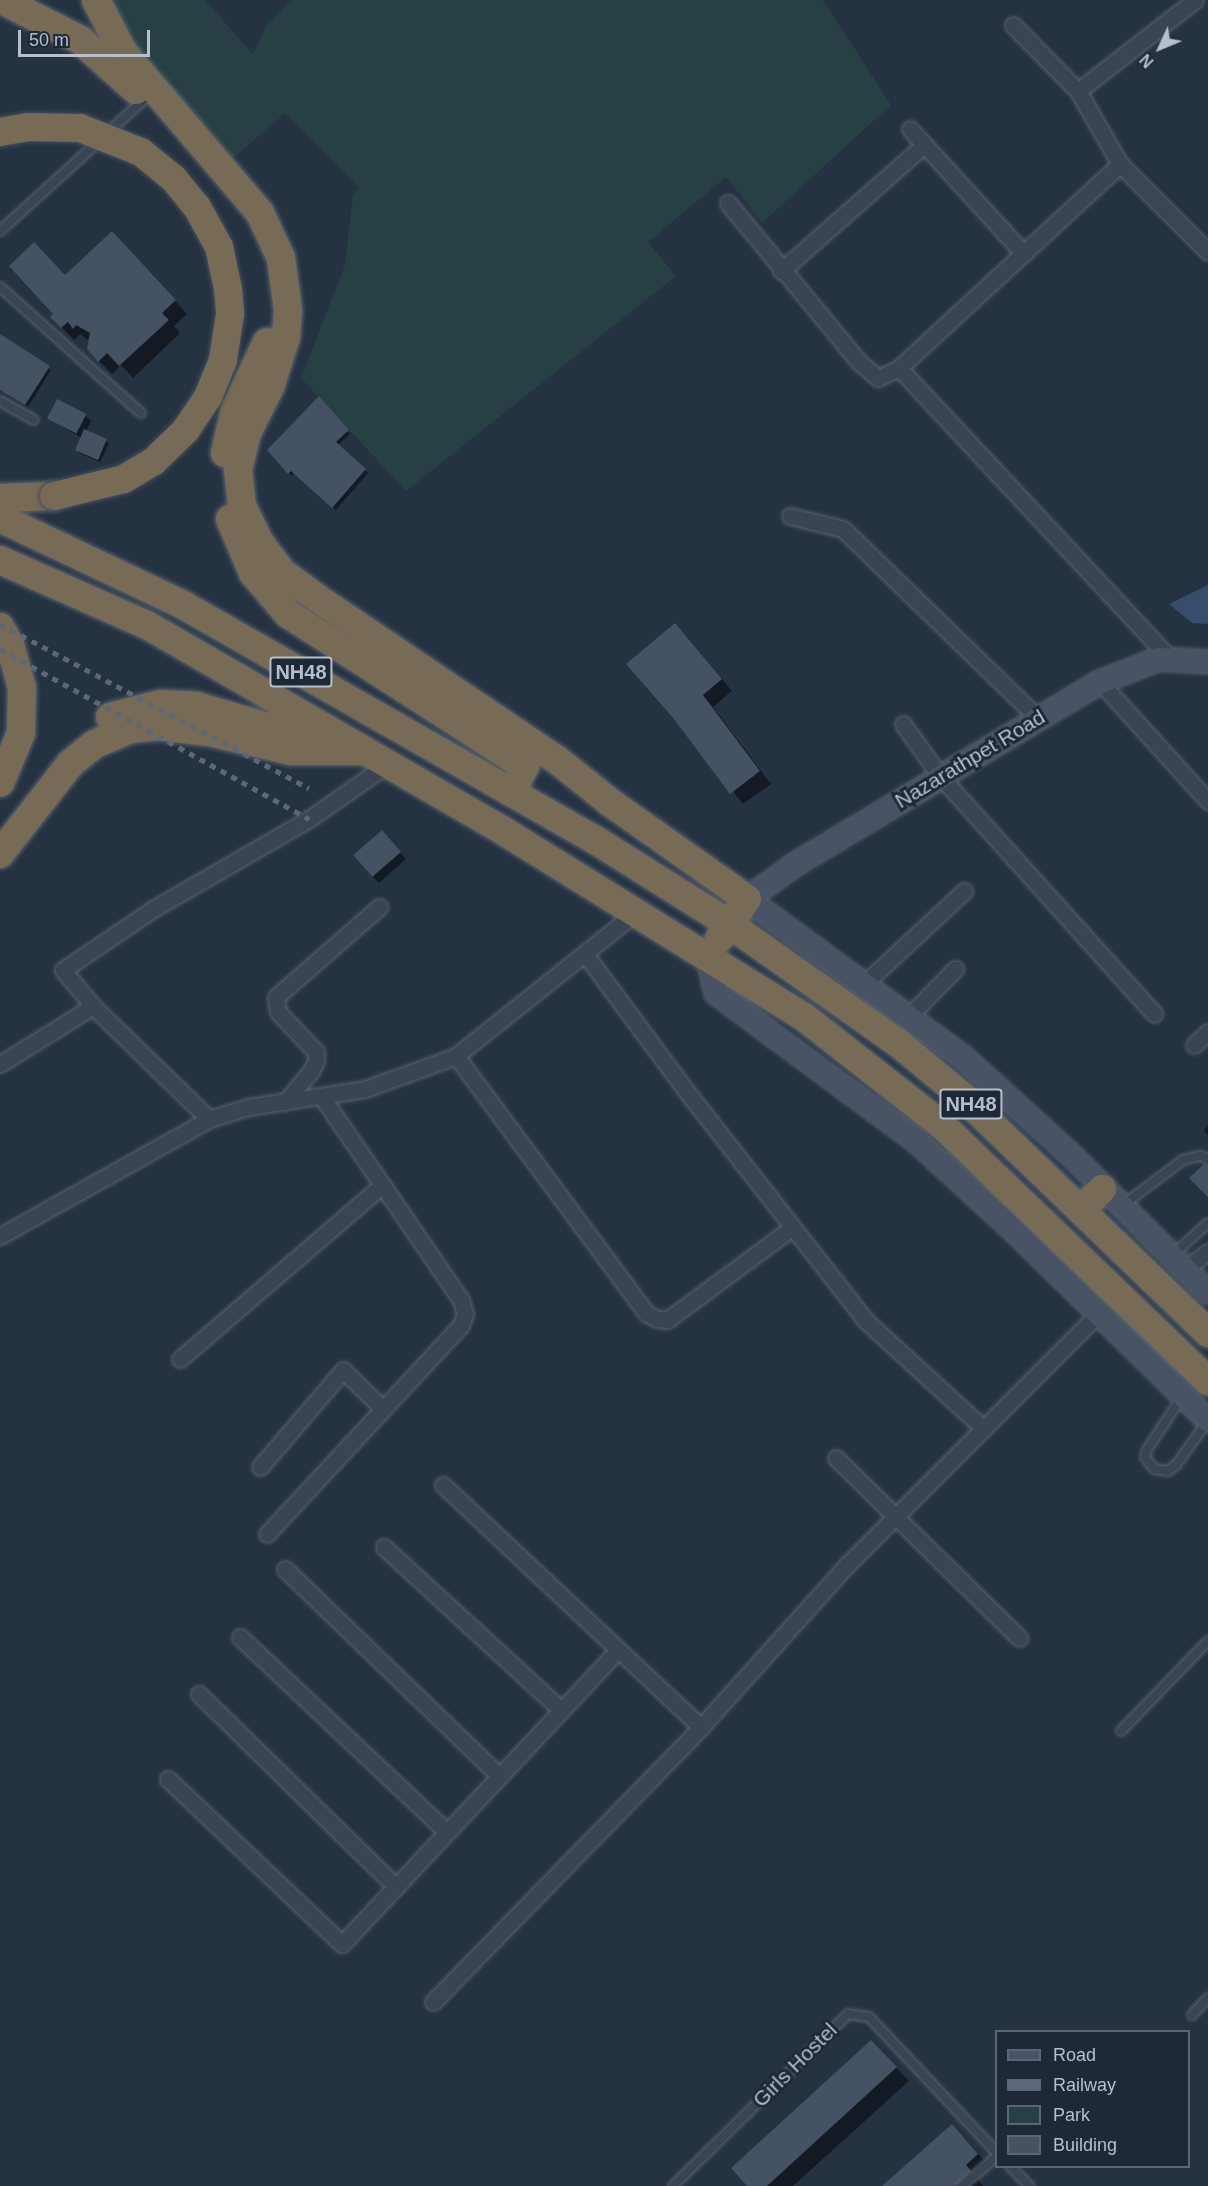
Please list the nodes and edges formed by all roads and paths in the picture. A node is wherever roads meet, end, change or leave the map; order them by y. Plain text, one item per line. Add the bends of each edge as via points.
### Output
1 (2, 0) edge
2 (96, 0) edge
3 (1194, 0) edge
4 (1013, 25) dead end
5 (1078, 91) junction
6 (150, 95) junction
7 (910, 129) dead end
8 (0, 132) edge
9 (924, 145) junction
10 (1120, 164) junction
11 (728, 203) dead end
12 (0, 231) edge
13 (1208, 252) edge
14 (1024, 254) junction
15 (782, 271) junction
16 (0, 286) edge
17 (899, 368) junction
18 (0, 400) edge
19 (141, 413) dead end
20 (34, 420) dead end
21 (0, 498) edge
22 (790, 516) dead end
23 (0, 518) edge
24 (0, 560) edge
25 (0, 627) edge
26 (1171, 660) junction
27 (1208, 662) edge
28 (1100, 682) junction
29 (1038, 718) junction
30 (903, 724) dead end
31 (328, 731) junction
32 (378, 757) junction
33 (940, 776) junction
34 (0, 783) edge
35 (511, 792) junction
36 (1208, 801) edge
37 (0, 829) edge
38 (0, 854) edge
39 (964, 891) dead end
40 (747, 899) junction
41 (379, 907) dead end
42 (635, 913) junction
43 (729, 924) junction
44 (585, 954) junction
45 (708, 958) junction
46 (955, 969) dead end
47 (864, 984) junction
48 (93, 1006) junction
49 (1154, 1014) dead end
50 (909, 1016) junction
51 (1208, 1032) edge
52 (1194, 1045) dead end
53 (456, 1056) junction
54 (0, 1064) edge
55 (322, 1097) junction
56 (285, 1102) junction
57 (209, 1119) junction
58 (1208, 1159) edge
59 (382, 1185) junction
60 (1111, 1198) junction
61 (1081, 1210) junction
62 (1208, 1223) edge
63 (792, 1228) junction
64 (0, 1236) edge
65 (1208, 1252) edge
66 (1177, 1264) junction
67 (1208, 1292) edge
68 (1097, 1315) junction
69 (1208, 1333) edge
70 (180, 1359) dead end
71 (1208, 1381) edge
72 (1182, 1397) junction
73 (382, 1408) junction
74 (1208, 1421) edge
75 (984, 1429) junction
76 (836, 1458) dead end
77 (260, 1467) dead end
78 (443, 1485) dead end
79 (896, 1518) junction
80 (267, 1534) dead end
81 (384, 1547) dead end
82 (285, 1569) dead end
83 (240, 1637) dead end
84 (1019, 1638) dead end
85 (1208, 1641) edge
86 (618, 1650) junction
87 (199, 1694) dead end
88 (561, 1710) junction
89 (700, 1727) junction
90 (1121, 1731) dead end
91 (499, 1776) junction
92 (168, 1779) dead end
93 (447, 1832) junction
94 (396, 1887) junction
95 (1208, 1998) edge
96 (433, 2002) dead end
97 (1192, 2014) dead end
98 (995, 2153) edge
99 (995, 2155) edge
100 (1012, 2168) edge
101 (673, 2186) edge
102 (962, 2186) edge
103 (1029, 2186) edge

1 - 6 highway via 80,39
2 - 6 highway
3 - 5 street
4 - 5 street
5 - 10 street
6 - 12 lane
6 - 35 highway via 259,235 274,276 274,323 235,409 222,478 231,527 253,573 288,614 525,766
6 - 40 highway via 260,213 281,258 287,293 286,337 270,387 247,433 238,469 242,506 260,543 283,573 317,598 556,759 611,804
7 - 9 street
8 - 21 highway, bridge via 28,127 80,128 120,142 158,164 187,192 219,247 230,314 223,360 208,397 186,430 154,461 124,479 54,496
9 - 14 street
9 - 15 street
10 - 13 street
10 - 14 street
11 - 15 street
14 - 17 street
15 - 17 street via 859,363 878,378
16 - 19 lane
17 - 26 street
18 - 20 lane
22 - 29 street via 843,529
23 - 35 highway, NH48 via 185,606
24 - 31 highway, NH48 via 147,625
25 - 34 highway via 10,645 22,688 21,733
26 - 27 street, Nazarathpet Road
26 - 28 street, Nazarathpet Road via 1159,659
28 - 29 street, Nazarathpet Road
28 - 36 street
29 - 33 street, Nazarathpet Road
30 - 33 street
31 - 32 highway, NH48
31 - 37 highway via 263,726 196,706 161,704 118,712 81,732 53,756
32 - 38 highway via 291,751 210,732 158,726 130,729 95,744 70,764
32 - 42 highway, NH48
32 - 48 street via 309,819 153,909 66,967 64,975
33 - 40 street, Nazarathpet Road via 796,864
33 - 49 street
35 - 43 highway, NH48
39 - 47 street
40 - 43 highway
40 - 47 street
41 - 56 street via 276,997 278,1012 316,1052 311,1071
42 - 44 street
42 - 45 highway, NH48
43 - 45 highway
43 - 61 highway, NH48 via 898,1043 962,1096
44 - 53 street
44 - 63 street
45 - 68 street via 716,993 917,1142 1008,1225
45 - 71 highway, NH48 via 804,1017 943,1125
46 - 50 street
47 - 50 street
48 - 54 street
48 - 57 street
50 - 60 street via 963,1057 1069,1152
51 - 52 street
53 - 55 street via 365,1089
53 - 63 street via 646,1313 657,1319 667,1320
55 - 56 street
55 - 59 street
56 - 57 street via 248,1107
57 - 64 street
58 - 60 lane via 1201,1156 1183,1160
59 - 70 street
59 - 73 street via 461,1300 465,1314 461,1325
60 - 61 highway
60 - 66 street
61 - 69 highway, NH48
62 - 66 lane
63 - 75 street via 865,1320
65 - 66 street
66 - 67 street
68 - 72 street
68 - 75 street
72 - 74 street
72 - 74 lane via 1147,1450 1149,1464 1168,1471
73 - 77 street via 343,1370
73 - 80 street
75 - 79 street
76 - 79 street
78 - 86 street
79 - 84 street
79 - 89 street via 847,1565
81 - 88 street
82 - 91 street
83 - 93 street
85 - 90 lane
86 - 88 street
86 - 89 street
87 - 94 street
88 - 91 street
89 - 96 street
91 - 93 street
92 - 94 street via 342,1944
93 - 94 street
95 - 97 lane
98 - 101 lane, Girls Hostel via 869,2017 848,2014
99 - 102 lane
100 - 103 lane

